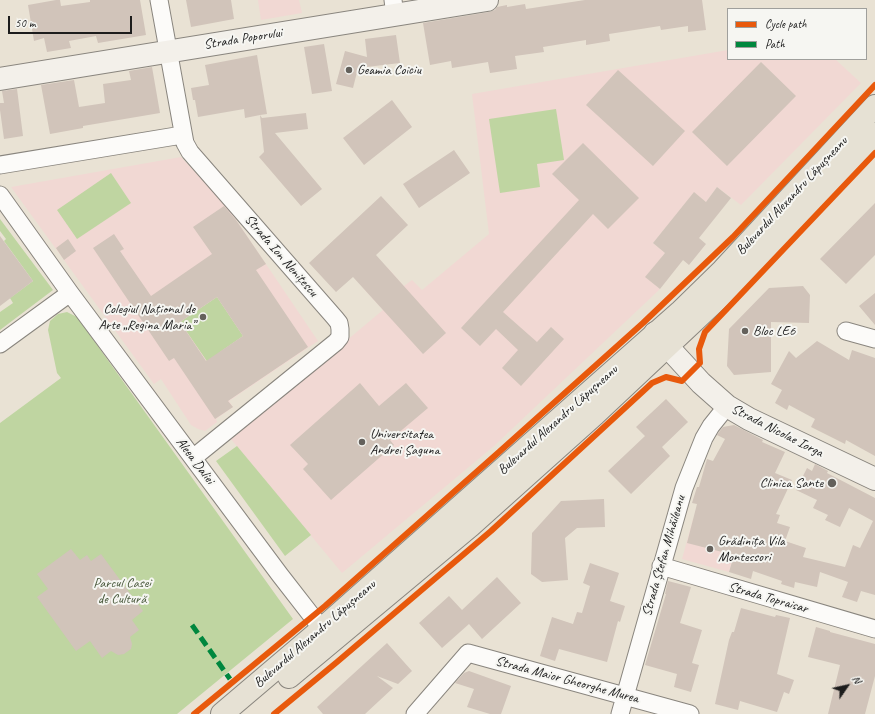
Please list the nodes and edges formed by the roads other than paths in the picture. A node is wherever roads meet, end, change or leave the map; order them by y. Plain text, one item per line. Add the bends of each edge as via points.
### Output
1 (159, 0) edge
2 (487, 0) edge
3 (394, 7) edge
4 (167, 52) junction
5 (0, 78) edge
6 (875, 106) edge
7 (182, 134) junction
8 (875, 134) edge
9 (0, 165) edge
10 (0, 195) edge
11 (70, 293) junction
12 (846, 331) dead end
13 (875, 339) edge
14 (661, 340) junction
15 (0, 344) edge
16 (727, 406) junction
17 (193, 458) junction
18 (875, 479) edge
19 (661, 566) junction
20 (322, 629) junction
21 (875, 629) edge
22 (625, 696) junction
23 (222, 714) edge
24 (243, 714) edge
25 (415, 714) edge
26 (620, 714) edge
27 (690, 714) edge

1 - 4 street, Strada Ion Nenițescu
2 - 3 street, Strada Poporului
3 - 4 street, Strada Poporului
4 - 5 street, Strada Poporului
4 - 7 street, Strada Ion Nenițescu
6 - 14 main road, Bulevardul Alexandru Lăpușneanu
7 - 9 street
7 - 17 street, Strada Ion Nenițescu via 190,152 335,318 340,329 340,336 336,342
8 - 14 main road, Bulevardul Alexandru Lăpușneanu via 744,274
10 - 11 street, Aleea Daliei
11 - 15 street
11 - 17 street, Aleea Daliei
12 - 13 street
14 - 16 street, Strada Nicolae Iorga via 708,390
14 - 20 main road, Bulevardul Alexandru Lăpușneanu
14 - 24 main road, Bulevardul Alexandru Lăpușneanu via 589,420 470,526
16 - 18 street, Strada Nicolae Iorga
16 - 19 street, Strada Ștefan Mihăileanu via 711,426 700,446 684,488
17 - 20 street, Aleea Daliei
19 - 21 street, Strada Topraisar
19 - 22 street, Strada Ștefan Mihăileanu
20 - 23 main road, Bulevardul Alexandru Lăpușneanu
22 - 25 street, Strada Maior Gheorghe Murea via 468,653
22 - 26 street, Strada Ștefan Mihăileanu
22 - 27 street, Strada Maior Gheorghe Murea

